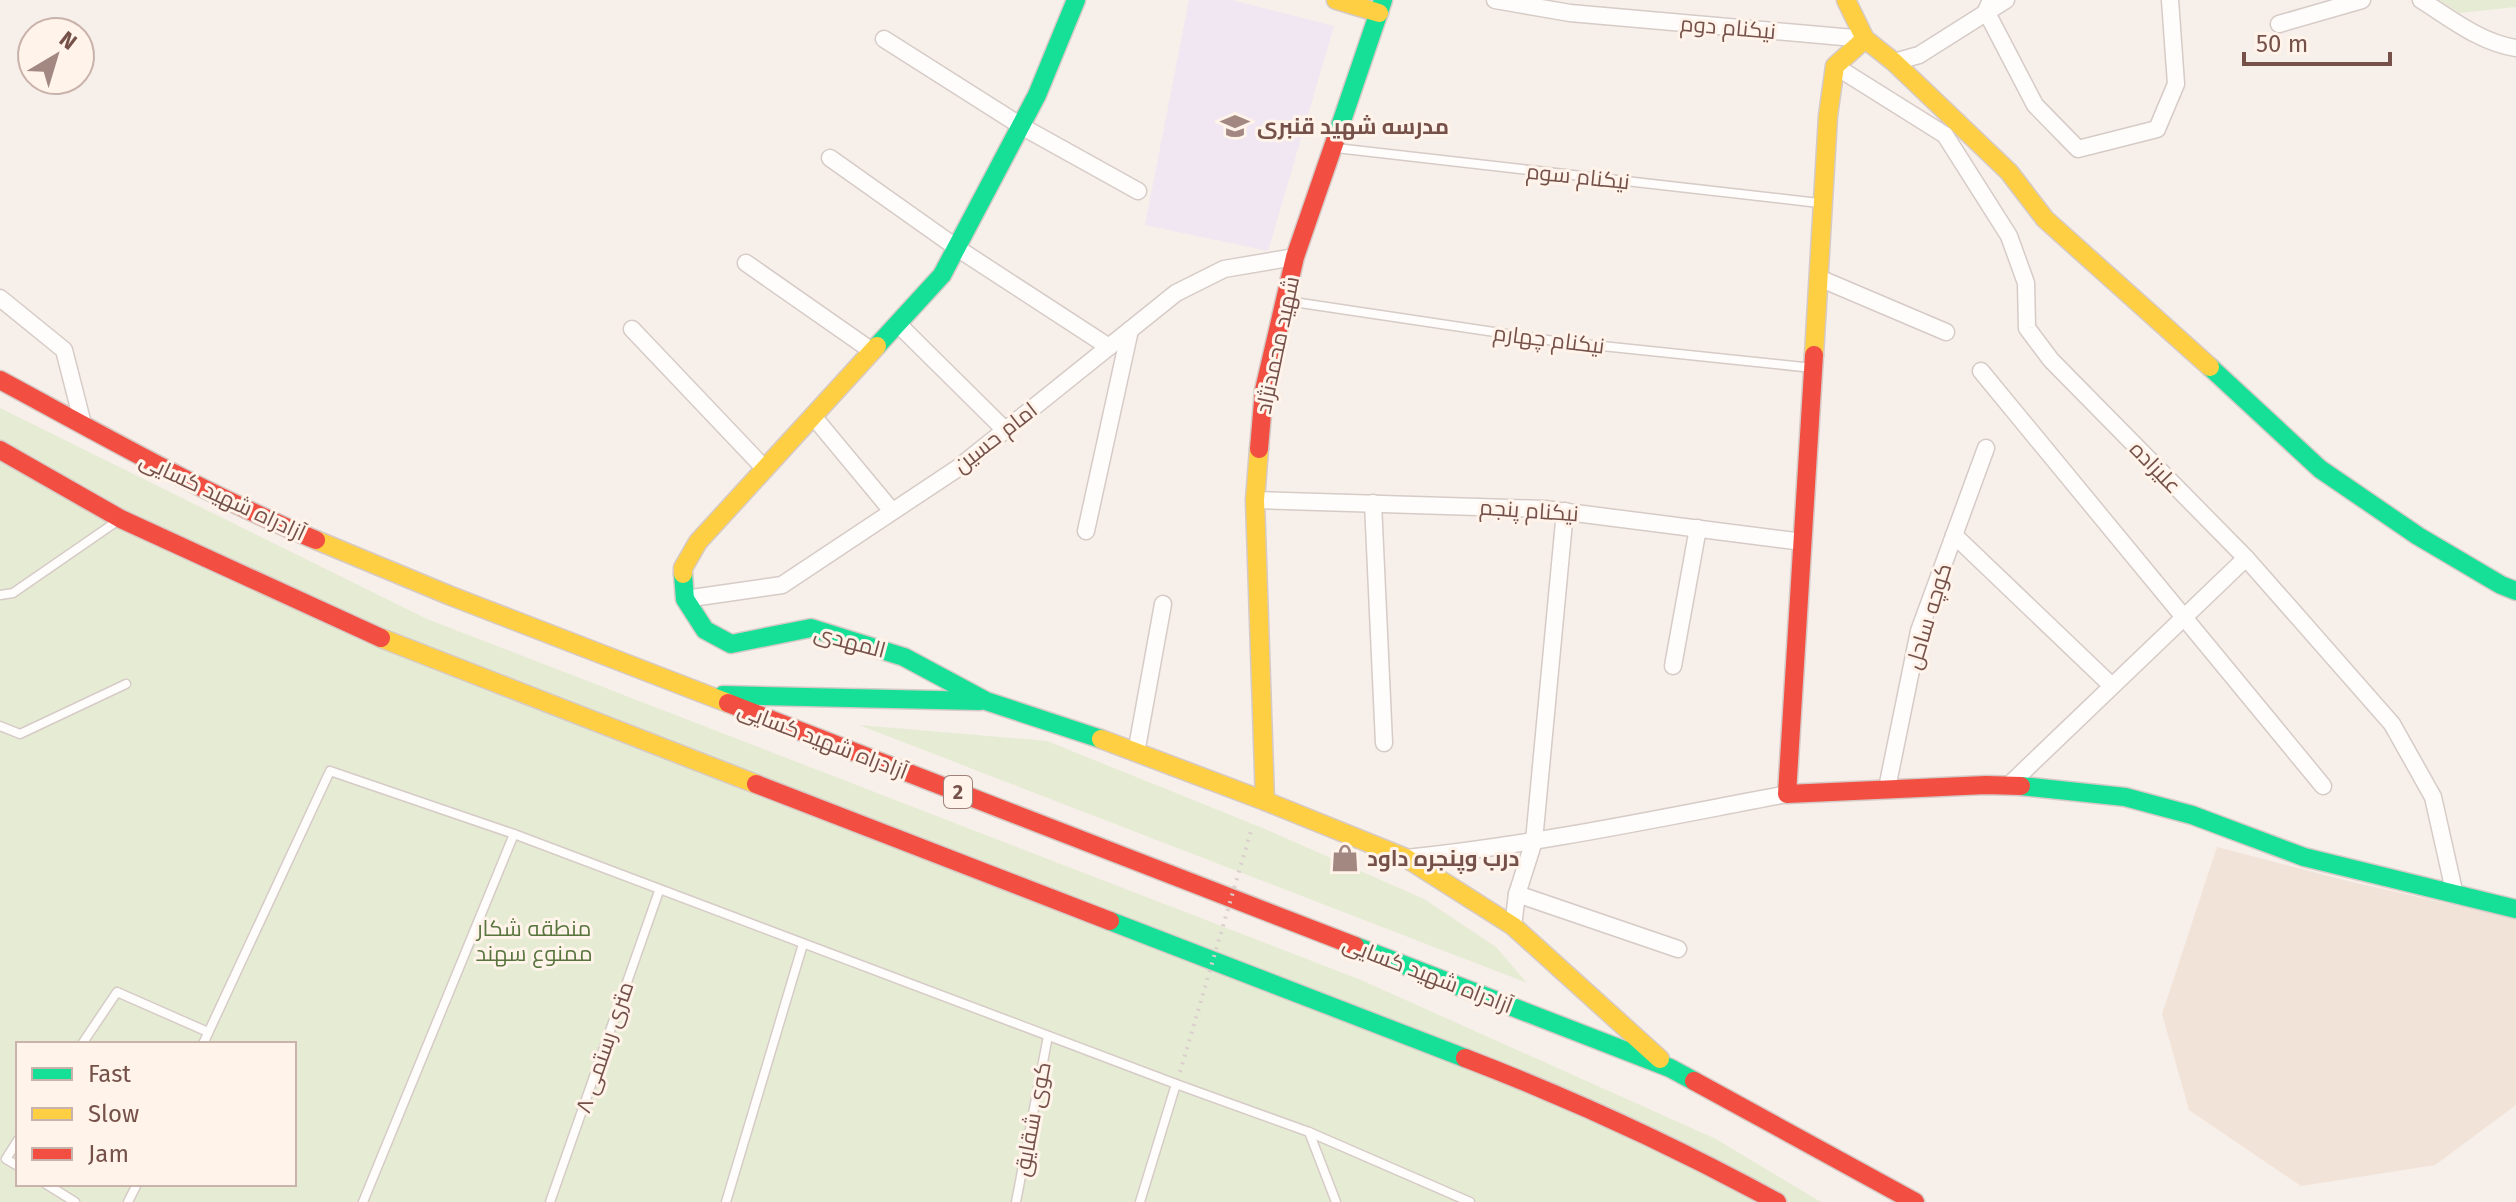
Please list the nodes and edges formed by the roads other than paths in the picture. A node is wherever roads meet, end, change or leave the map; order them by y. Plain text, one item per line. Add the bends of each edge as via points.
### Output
1 (1076, 0) edge
2 (1336, 0) edge
3 (1495, 0) edge
4 (1846, 0) edge
5 (2006, 0) edge
6 (2170, 0) edge
7 (2362, 0) edge
8 (2421, 0) edge
9 (1988, 5) edge
10 (1381, 6) edge
11 (2279, 24) dead end
12 (884, 39) dead end
13 (1865, 39) junction
14 (2516, 48) edge
15 (1894, 62) junction
16 (1835, 66) junction
17 (1021, 126) junction
18 (1333, 148) junction
19 (830, 158) dead end
20 (1138, 191) dead end
21 (1824, 204) junction
22 (957, 248) junction
23 (1295, 257) junction
24 (746, 263) dead end
25 (1819, 278) junction
26 (0, 298) edge
27 (1285, 301) junction
28 (898, 324) junction
29 (632, 329) dead end
30 (1130, 330) junction
31 (1946, 332) dead end
32 (1109, 347) junction
33 (872, 351) junction
34 (1814, 368) junction
35 (1981, 371) dead end
36 (0, 380) edge
37 (813, 416) junction
38 (84, 426) junction
39 (1005, 430) junction
40 (1986, 448) dead end
41 (0, 450) edge
42 (765, 469) junction
43 (1255, 500) junction
44 (1373, 503) junction
45 (892, 511) junction
46 (1565, 511) junction
47 (121, 519) junction
48 (1698, 528) junction
49 (1086, 531) dead end
50 (1954, 535) junction
51 (1803, 542) junction
52 (2246, 558) junction
53 (2516, 591) edge
54 (0, 595) edge
55 (685, 599) junction
56 (1163, 604) dead end
57 (2183, 618) junction
58 (1673, 666) dead end
59 (126, 684) dead end
60 (2112, 686) junction
61 (708, 695) junction
62 (986, 701) junction
63 (0, 726) edge
64 (1384, 743) dead end
65 (1136, 753) junction
66 (2008, 786) junction
67 (2323, 786) dead end
68 (1887, 788) junction
69 (1787, 794) junction
70 (1265, 801) junction
71 (514, 834) junction
72 (1534, 841) junction
73 (1406, 858) junction
74 (659, 891) junction
75 (1517, 894) junction
76 (2455, 895) junction
77 (2516, 909) edge
78 (1513, 926) junction
79 (803, 944) junction
80 (1678, 949) dead end
81 (208, 1032) junction
82 (1048, 1036) junction
83 (83, 1042) edge
84 (204, 1042) edge
85 (1670, 1068) junction
86 (1176, 1084) junction
87 (1309, 1132) junction
88 (16, 1143) edge
89 (16, 1165) edge
90 (49, 1186) edge
91 (75, 1202) edge
92 (363, 1202) edge
93 (550, 1202) edge
94 (726, 1202) edge
95 (1016, 1202) edge
96 (1140, 1202) edge
97 (1336, 1202) edge
98 (1470, 1202) edge
99 (1777, 1202) edge
100 (1915, 1202) edge

1 - 17 main road
2 - 10 main road
3 - 13 street, نیکنام دوم via 1570,13
4 - 13 main road
5 - 9 street
6 - 9 street via 2176,84 2157,129 2078,149 2035,105
7 - 11 street
8 - 14 street via 2468,29
9 - 15 street via 1919,55
10 - 18 main road, شهید محمدنژاد
12 - 17 street
13 - 15 main road
13 - 16 main road
15 - 53 main road via 2009,172 2045,219 2320,469 2418,536
16 - 21 main road
16 - 52 street, علیزاده via 1945,135 2009,236 2026,283 2027,328 2051,360
17 - 20 street
17 - 22 main road
18 - 21 lane, نیکنام سوم
18 - 23 main road, شهید محمدنژاد
19 - 22 street
21 - 25 main road
22 - 28 main road via 942,275
22 - 32 street
23 - 27 main road, شهید محمدنژاد
23 - 30 street, امام حسین via 1224,269 1176,293
24 - 33 street
25 - 31 street
25 - 34 main road
26 - 38 street via 64,350
27 - 34 lane, نیکنام چهارم via 1554,341
27 - 43 main road, شهید محمدنژاد via 1264,390
28 - 33 main road
28 - 39 street
29 - 42 street
30 - 32 street, امام حسین
30 - 49 street
32 - 39 street, امام حسین
33 - 37 main road
34 - 51 main road
35 - 57 street
36 - 38 main road, آزادراه شهید کسایی / 2
37 - 42 main road
37 - 45 street
38 - 61 main road, آزادراه شهید کسایی / 2 via 280,525
39 - 45 street, امام حسین
40 - 50 street, کوچه ساحل
41 - 47 main road
42 - 55 main road via 698,542 683,568
43 - 44 street, نیکنام پنجم
43 - 70 main road, شهید محمدنژاد
44 - 46 street, نیکنام پنجم
44 - 64 street
45 - 55 street, امام حسین via 782,585
46 - 48 street, نیکنام پنجم
46 - 72 street
47 - 54 lane via 13,593
47 - 99 main road via 401,647 1558,1094
48 - 51 street, نیکنام پنجم
48 - 58 street
50 - 60 street
50 - 68 street, کوچه ساحل via 1919,631
51 - 69 main road
52 - 57 street
52 - 76 street, علیزاده via 2392,724 2433,797
55 - 62 main road, المهدی via 705,630 731,644 811,628 904,657
56 - 65 street
57 - 60 street
57 - 67 street
59 - 63 lane via 20,734
60 - 66 street
61 - 62 main road
61 - 85 main road, آزادراه شهید کسایی / 2
62 - 65 main road, المهدی
65 - 70 main road, المهدی
66 - 68 main road
66 - 76 main road via 2125,797 2192,815 2304,857
68 - 69 main road
69 - 72 street
70 - 73 main road, المهدی
71 - 74 lane
71 - 81 lane via 330,771
71 - 92 lane
72 - 73 street
72 - 75 street
73 - 78 main road, المهدی
74 - 79 lane
74 - 93 lane, ۸ متری رستمی
75 - 78 street
75 - 80 street
76 - 77 main road
78 - 85 main road, المهدی
79 - 82 lane
79 - 94 lane
81 - 83 lane via 117,992
81 - 84 lane
82 - 86 lane
82 - 95 lane, کوی شقایق
85 - 100 main road, آزادراه شهید کسایی / 2
86 - 87 lane
86 - 96 lane
87 - 97 lane
87 - 98 lane
88 - 89 lane via 6,1159
90 - 91 lane

